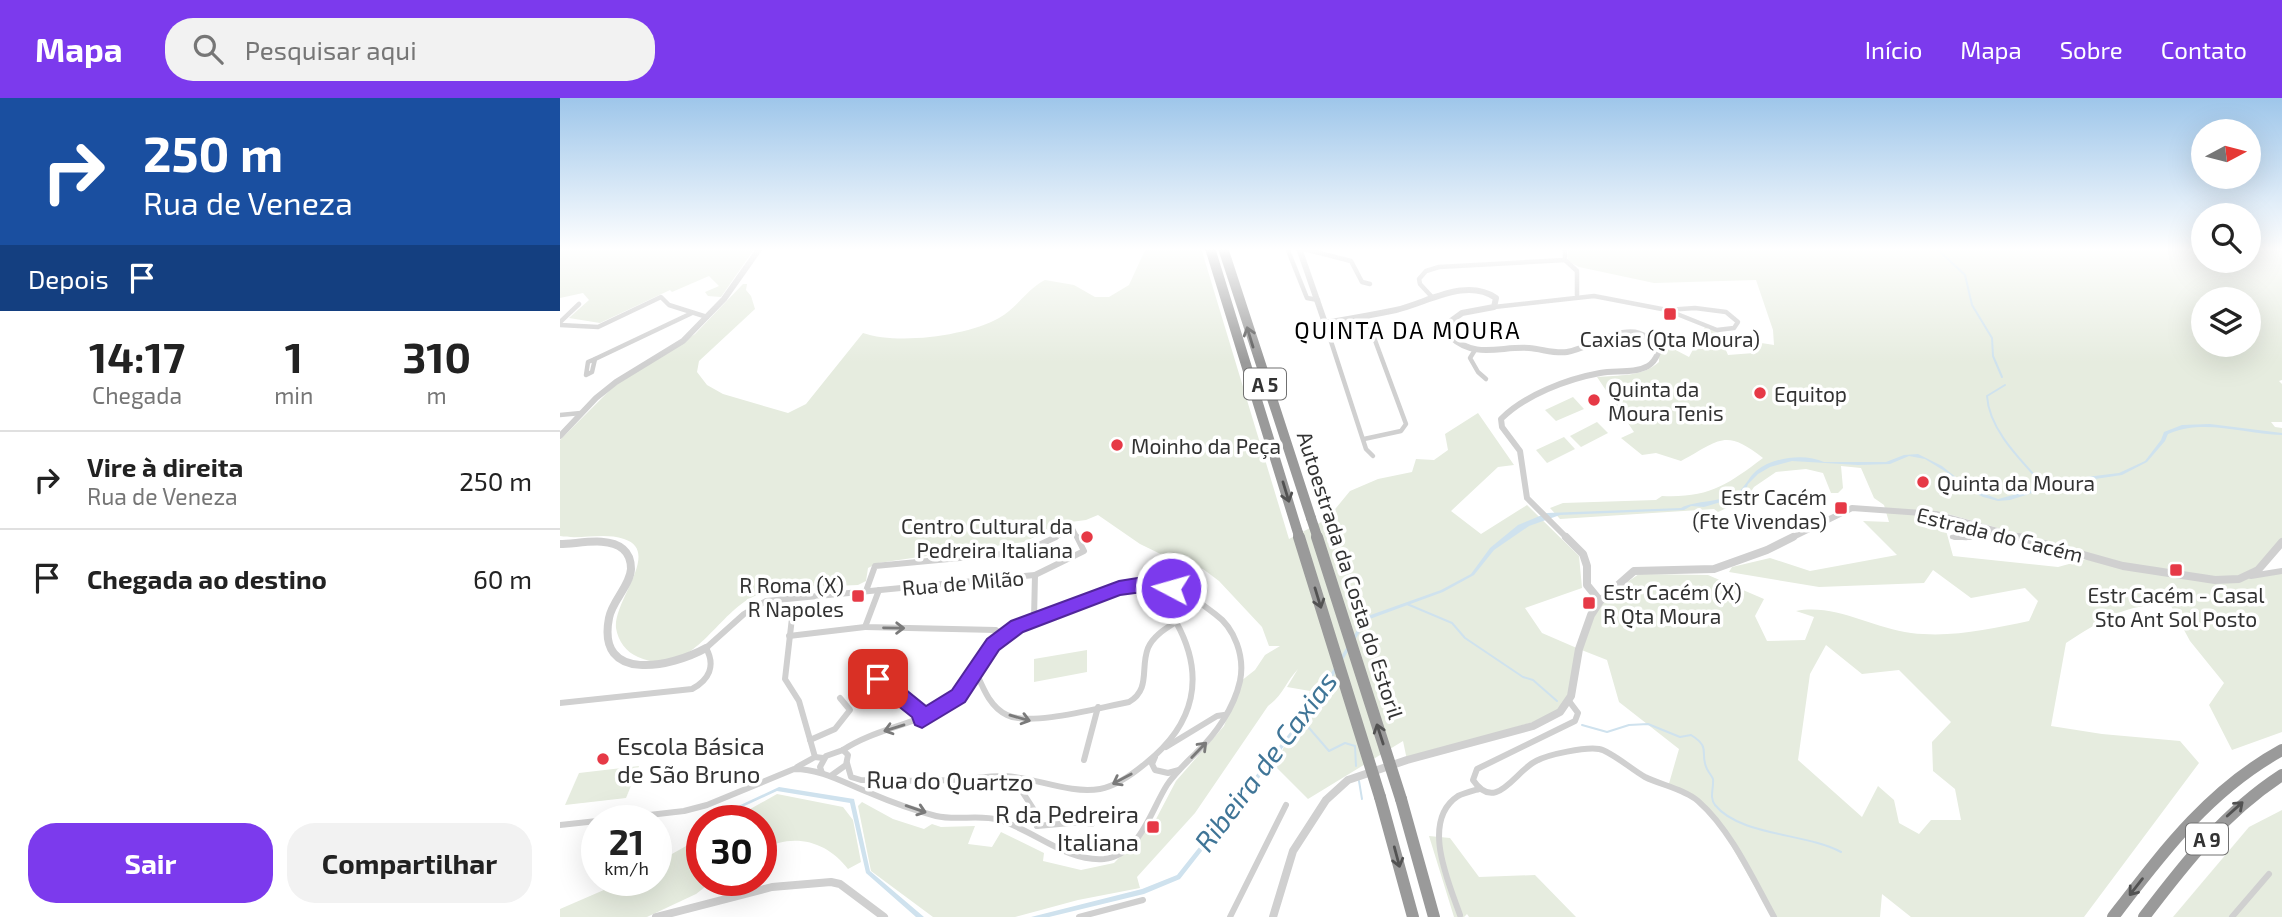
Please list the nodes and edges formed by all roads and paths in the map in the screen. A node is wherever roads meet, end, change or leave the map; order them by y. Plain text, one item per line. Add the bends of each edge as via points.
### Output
1 (733, 286) edge
2 (1222, 286) edge
3 (1235, 286) edge
4 (1302, 286) edge
5 (1313, 286) edge
6 (1422, 286) edge
7 (1577, 286) edge
8 (1577, 295) junction
9 (1432, 297) junction
10 (1318, 300) junction
11 (579, 304) dead end
12 (1494, 307) junction
13 (1667, 310) junction
14 (692, 313) junction
15 (1366, 316) junction
16 (707, 317) junction
17 (1325, 323) junction
18 (560, 324) edge
19 (1475, 350) junction
20 (595, 358) dead end
21 (1486, 379) dead end
22 (581, 413) junction
23 (560, 415) edge
24 (560, 436) edge
25 (1364, 439) junction
26 (1373, 456) dead end
27 (1996, 532) junction
28 (1952, 537) dead end
29 (2282, 542) edge
30 (560, 544) edge
31 (2282, 571) edge
32 (1035, 575) junction
33 (2245, 577) junction
34 (879, 590) junction
35 (866, 591) junction
36 (1183, 593) junction
37 (1600, 601) junction
38 (793, 609) dead end
39 (1034, 619) junction
40 (1176, 622) junction
41 (865, 627) junction
42 (1002, 635) junction
43 (789, 636) junction
44 (706, 648) junction
45 (976, 672) junction
46 (878, 679) dead end
47 (840, 698) dead end
48 (1569, 701) junction
49 (560, 704) edge
50 (1098, 707) junction
51 (1224, 715) junction
52 (922, 719) junction
53 (810, 740) junction
54 (843, 750) junction
55 (2282, 750) edge
56 (1160, 751) junction
57 (819, 757) junction
58 (1154, 757) junction
59 (1084, 760) dead end
60 (847, 763) junction
61 (794, 769) junction
62 (1180, 770) junction
63 (826, 774) junction
64 (2282, 775) edge
65 (1019, 778) junction
66 (1479, 789) junction
67 (1286, 805) dead end
68 (672, 812) edge
69 (581, 823) edge
70 (1093, 824) dead end
71 (560, 825) edge
72 (1037, 826) junction
73 (1031, 836) junction
74 (2269, 874) dead end
75 (1143, 900) dead end
76 (1460, 915) edge
77 (656, 917) edge
78 (884, 917) edge
79 (1079, 917) edge
80 (1230, 917) edge
81 (1273, 917) edge
82 (1413, 917) edge
83 (1434, 917) edge
84 (1774, 917) edge
85 (2113, 917) edge
86 (2144, 917) edge
87 (2232, 917) edge

1 - 16 street
2 -> 82 highway, Autoestrada da Costa do Estoril / A 5, bridge
83 -> 3 highway, Autoestrada da Costa do Estoril / A 5, bridge via 1401,799
4 - 10 street via 1307,298
5 - 10 street
6 - 9 street
7 - 8 street
8 - 12 street
8 - 13 street
9 - 12 street via 1481,290 1496,298
9 - 15 street
10 - 17 street
11 - 18 street
12 - 19 street via 1463,311 1450,321 1451,337
13 - 13 street via 1724,331 1738,323 1723,310
14 - 16 street
14 - 18 street via 661,297 598,327
14 - 20 street
15 - 17 street
15 - 25 street via 1406,424 1401,431
16 - 22 street via 683,341 616,382
17 - 25 street
19 - 21 street via 1472,364
19 - 37 street via 1568,352 1628,332 1645,336 1657,349 1654,361 1643,369 1577,380 1503,416 1502,428 1520,451 1525,494 1583,554 1587,585
22 - 23 street
22 - 24 street
25 - 26 street
27 - 28 street
27 - 33 street, Estrada do Cacém via 2148,570 2215,580
27 - 37 street, Estrada do Cacém via 1936,514 1849,509 1767,550 1714,569 1631,572
29 - 33 street via 2258,570
30 - 44 street via 607,542 628,553 631,570 608,622 610,641 621,657 642,667 660,667 680,663
31 - 33 street
32 - 34 street, Rua de Milão
32 - 35 street, Rua de Milão via 1084,551 1073,529 1018,553 875,566
32 - 39 street
34 - 35 street, Rua de Milão
34 - 41 street
35 - 44 street, Rua de Milão via 760,603
36 - 39 street via 1164,585 1129,585
36 - 40 street
36 - 51 street via 1224,621 1232,633 1241,675
37 - 48 street, Estrada do Cacém via 1585,627
38 - 43 street
39 - 42 street
40 - 50 street via 1148,648 1146,680 1137,698
40 - 56 street, Rua do Quartzo via 1191,659 1193,694 1184,721
41 -> 42 street via 996,630
41 - 43 street
42 - 45 street
43 - 53 street via 785,679 799,701
44 - 49 street via 712,660 710,675 691,690
45 -> 50 street via 989,700 1021,721
45 - 52 street via 958,696
46 - 52 street
47 - 53 street via 850,710 835,729
48 - 66 street via 1578,713 1575,721 1477,769 1473,780
48 - 81 street via 1545,722 1355,776 1326,800 1307,826 1289,861
50 - 59 street
51 - 56 street
62 -> 51 street via 1208,741
52 -> 54 street via 863,738
53 - 57 street
54 - 57 street
54 - 60 street
55 -> 85 highway, A 9 via 2207,801
56 - 58 street, Rua do Quartzo
57 - 61 street
57 - 63 street
58 - 62 street via 1155,770
58 -> 65 street, Rua do Quartzo via 1133,774 1100,789
60 - 63 street via 840,772
60 - 65 street, Rua do Quartzo via 851,778 860,780
61 - 63 street
61 - 68 street via 707,805
62 - 73 street via 1132,843 1111,858 1094,858
63 -> 73 street via 934,815 954,820 997,819
86 -> 64 highway, A 9 via 2227,816
65 - 72 street via 1018,785 1036,813
66 - 76 street via 1460,794 1438,823 1447,879
66 - 84 street via 1499,792 1535,761 1600,749 1645,777 1697,800 1733,844
67 - 80 street
69 - 71 street
70 - 72 street
72 - 73 street
74 - 87 street
75 - 79 street
77 - 78 street via 772,887 831,882

